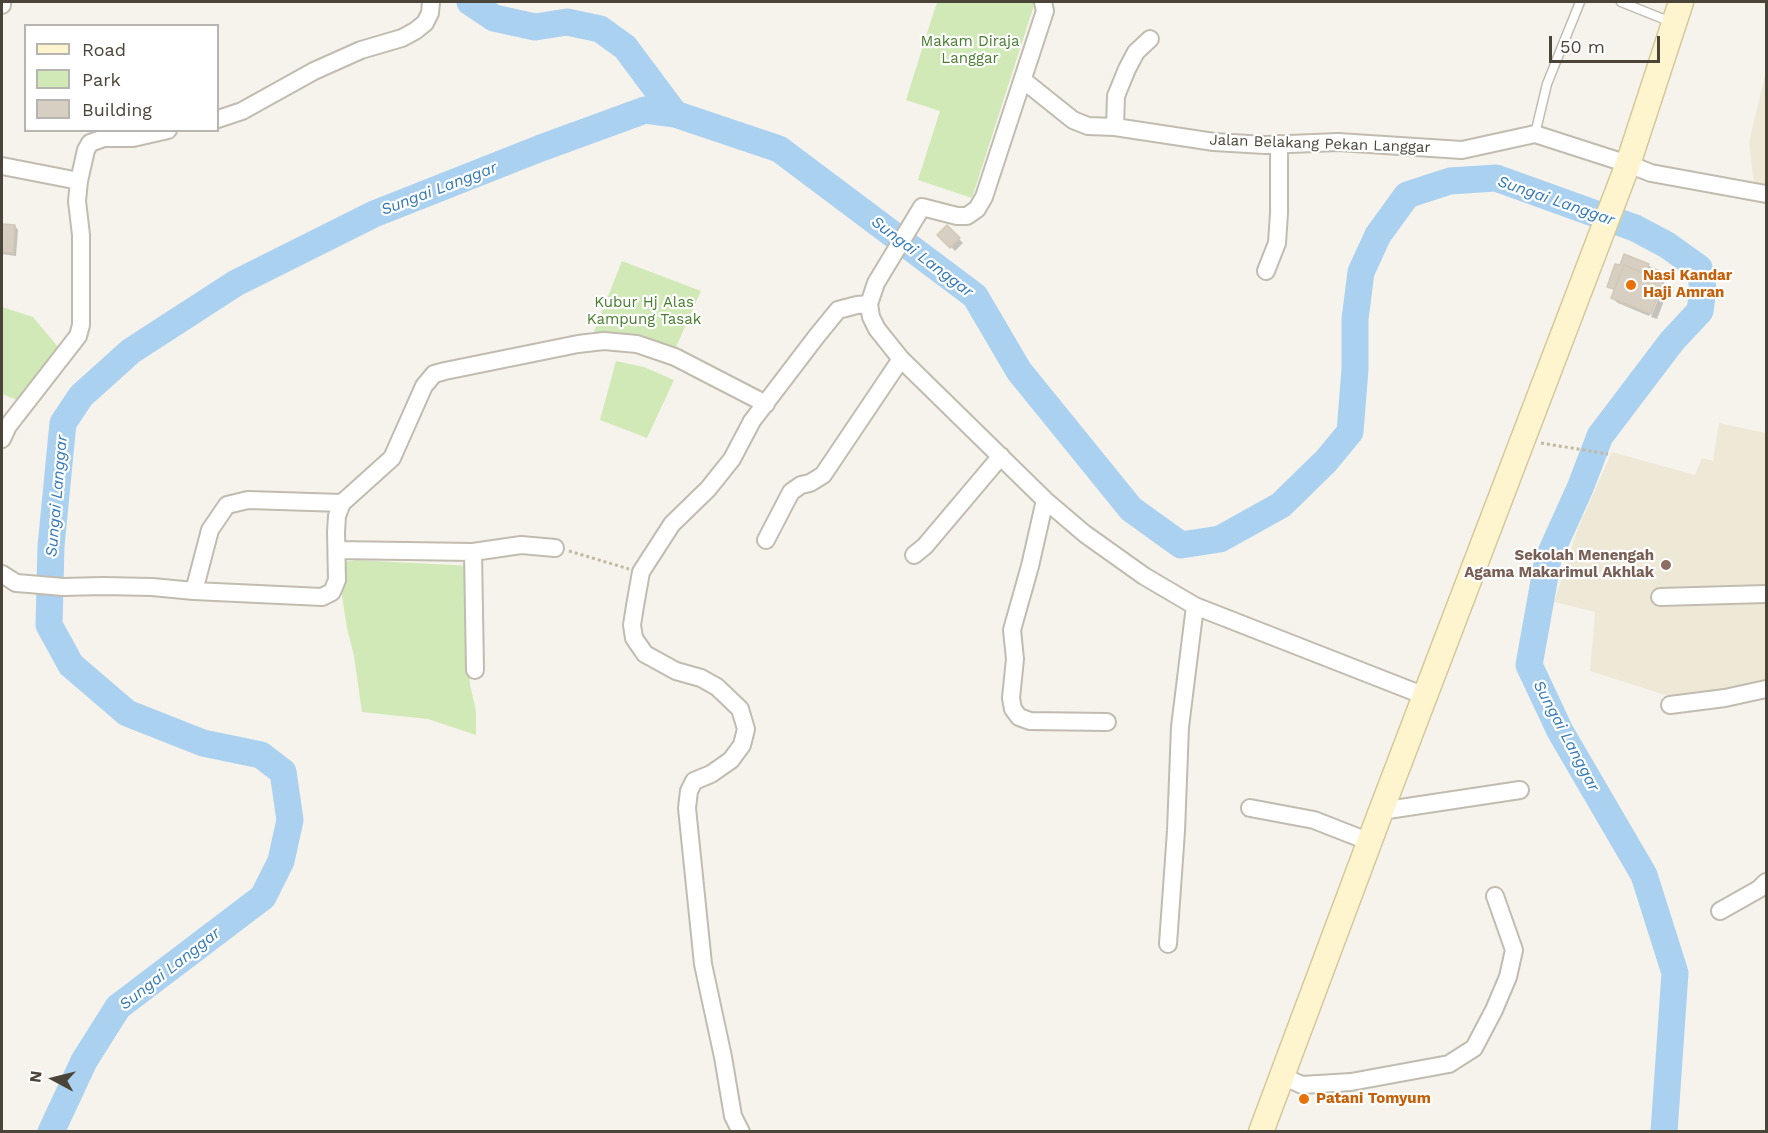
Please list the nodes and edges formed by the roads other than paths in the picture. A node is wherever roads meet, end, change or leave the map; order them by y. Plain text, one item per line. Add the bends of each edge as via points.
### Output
1 (431, 2) edge
2 (1043, 2) edge
3 (1580, 2) edge
4 (1621, 2) edge
5 (1678, 13) edge
6 (1150, 39) dead end
7 (1023, 80) junction
8 (219, 119) edge
9 (1115, 127) junction
10 (152, 132) edge
11 (137, 134) edge
12 (1535, 134) junction
13 (1279, 144) junction
14 (2, 166) edge
15 (1624, 175) junction
16 (79, 182) junction
17 (1767, 194) edge
18 (1266, 271) dead end
19 (868, 303) junction
20 (901, 359) junction
21 (766, 404) junction
22 (2, 439) edge
23 (1001, 456) junction
24 (1045, 500) junction
25 (342, 503) junction
26 (766, 540) dead end
27 (555, 548) road end
28 (336, 550) junction
29 (474, 552) junction
30 (914, 555) dead end
31 (2, 574) edge
32 (194, 591) junction
33 (1767, 594) edge
34 (1660, 597) dead end
35 (1195, 606) junction
36 (475, 670) dead end
37 (1767, 689) edge
38 (1425, 696) junction
39 (1670, 705) dead end
40 (1107, 722) dead end
41 (1520, 790) dead end
42 (1250, 808) dead end
43 (1381, 811) junction
44 (1370, 842) junction
45 (1767, 882) edge
46 (1495, 896) dead end
47 (1720, 911) dead end
48 (1168, 944) dead end
49 (1282, 1076) junction
50 (741, 1131) edge
51 (1261, 1131) edge

1 - 8 street via 425,23 415,31 314,71 242,111
2 - 7 street via 1045,11
3 - 12 lane via 1547,84
4 - 5 lane
5 - 15 main road
6 - 9 street via 1126,69 1116,96
7 - 9 street, Jalan Belakang Pekan Langgar via 1072,120 1088,126
7 - 19 street via 977,209 967,216 957,216 922,207
9 - 13 street, Jalan Belakang Pekan Langgar via 1214,142
10 - 11 street
11 - 16 street via 90,143
12 - 13 street, Jalan Belakang Pekan Langgar via 1462,150 1338,142
12 - 15 street
13 - 18 street via 1277,243
14 - 16 street
15 - 17 street via 1651,173
15 - 38 main road
16 - 22 street via 81,326 78,336
19 - 20 street via 877,329
19 - 21 street via 838,310
20 - 23 street
20 - 26 street via 823,475 791,492
21 - 25 street via 675,357 637,344 578,344 444,371 434,374 424,386 392,458
21 - 50 street via 732,459 672,524 641,572 632,625 634,638 645,654 717,687 740,709 746,729 742,745 731,760 694,781 687,808 703,964 733,1116
23 - 24 street
23 - 30 street
24 - 35 street via 1144,576
24 - 40 street via 1012,630 1016,659 1013,709 1019,717 1030,721
25 - 28 street via 337,516
25 - 32 street via 248,500 227,506 210,531
27 - 29 street via 521,545
28 - 29 street
28 - 32 street via 337,580 332,592 322,597
29 - 36 street
31 - 32 street via 16,583
33 - 34 street
35 - 38 street
35 - 48 street via 1180,727
37 - 39 street
38 - 43 main road
41 - 43 street
42 - 44 street via 1314,820
43 - 44 main road
44 - 49 main road
45 - 47 street
46 - 49 street via 1514,950 1508,977 1474,1048 1449,1064 1351,1082 1302,1085
49 - 51 main road

